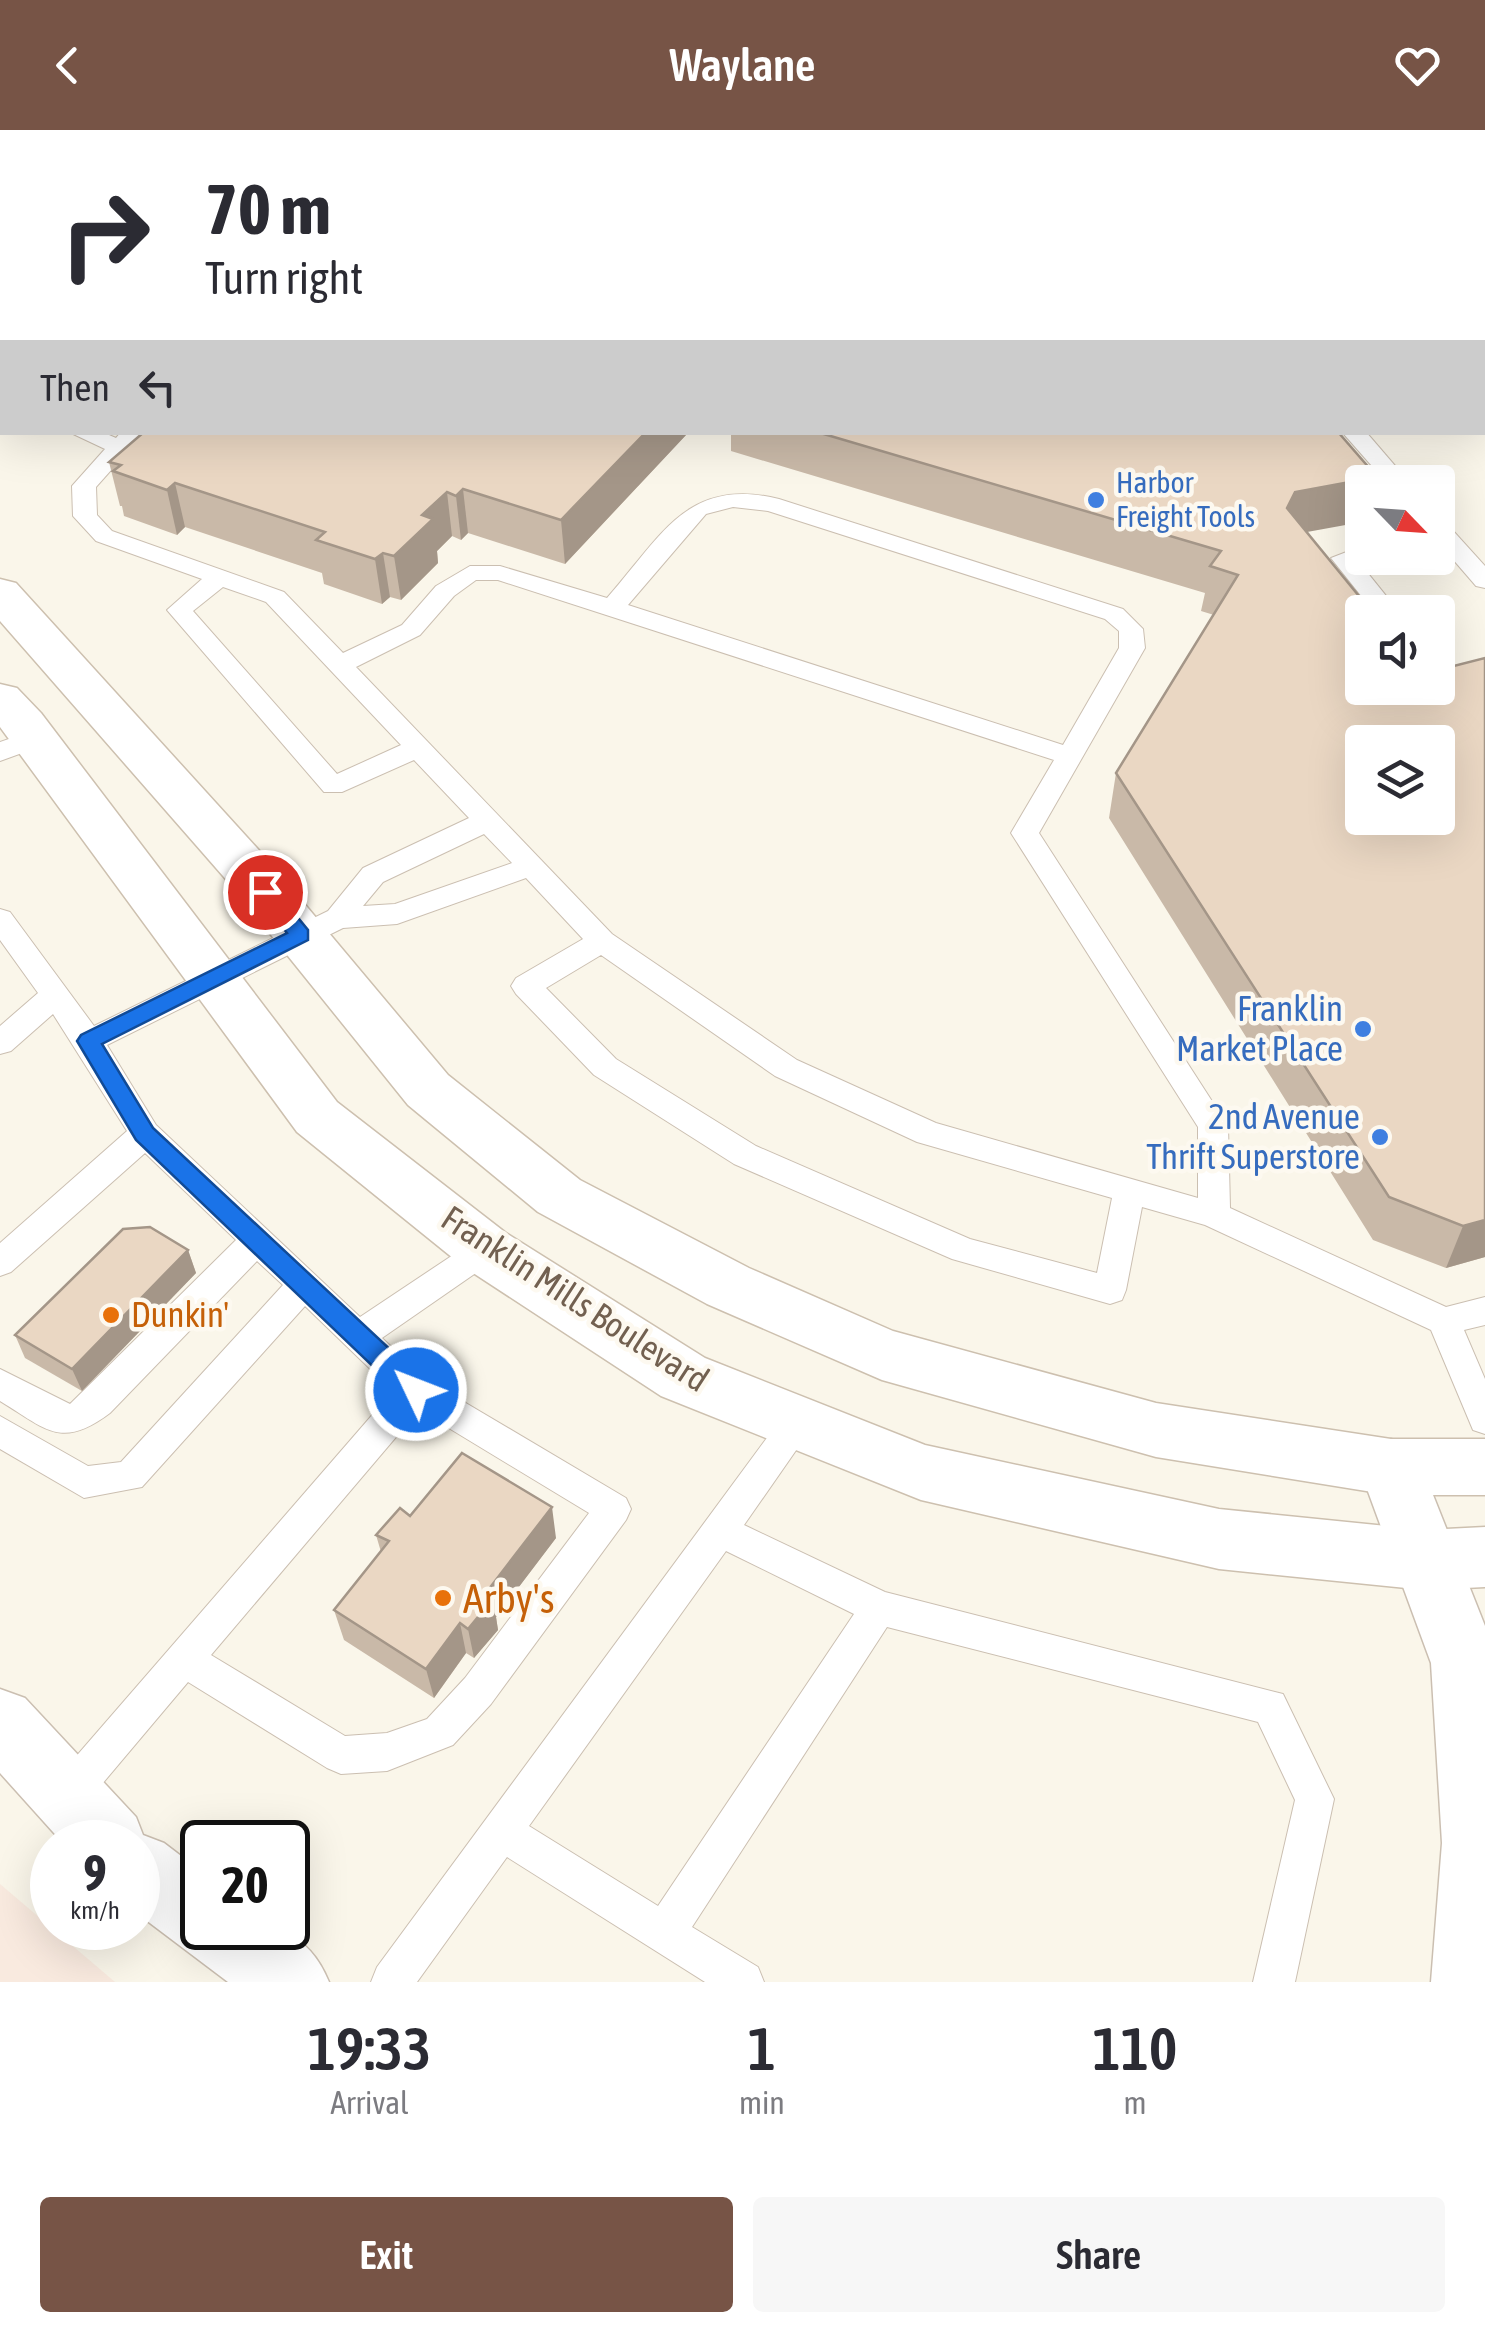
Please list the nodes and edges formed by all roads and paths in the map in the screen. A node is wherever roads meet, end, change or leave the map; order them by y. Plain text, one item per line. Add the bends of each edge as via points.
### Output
1 (100, 435) edge
2 (1357, 435) edge
3 (126, 439) edge
4 (1383, 465) edge
5 (1455, 549) edge
6 (1356, 575) edge
7 (220, 577) junction
8 (1485, 581) edge
9 (0, 593) edge
10 (1373, 595) edge
11 (612, 608) junction
12 (342, 664) junction
13 (12, 730) edge
14 (419, 747) junction
15 (1069, 756) junction
16 (489, 820) junction
17 (529, 867) junction
18 (0, 919) edge
19 (320, 926) junction
20 (602, 942) junction
21 (214, 979) junction
22 (56, 996) junction
23 (89, 1041) junction
24 (0, 1042) edge
25 (144, 1134) junction
26 (1128, 1192) junction
27 (1214, 1215) junction
28 (257, 1240) junction
29 (485, 1250) junction
30 (0, 1263) edge
31 (304, 1285) junction
32 (1485, 1312) edge
33 (1444, 1321) junction
34 (358, 1336) junction
35 (0, 1383) edge
36 (416, 1390) junction
37 (1485, 1419) edge
38 (798, 1423) junction
39 (0, 1431) edge
40 (1391, 1467) junction
41 (1485, 1467) edge
42 (720, 1531) junction
43 (1455, 1559) edge
44 (879, 1608) junction
45 (185, 1660) junction
46 (0, 1722) edge
47 (89, 1819) edge
48 (502, 1831) junction
49 (664, 1933) junction
50 (247, 1950) edge
51 (291, 1982) edge
52 (392, 1982) edge
53 (742, 1982) edge
54 (1274, 1982) edge
55 (1469, 1982) edge

1 - 3 lane
2 - 4 lane
3 - 7 lane via 84,486 85,516 104,536
5 - 8 lane
6 - 10 lane
7 - 12 lane via 275,597
7 - 14 lane via 179,610 333,786
9 - 19 street
11 - 12 lane via 500,573 470,574 411,630
11 - 15 lane
11 - 15 lane via 698,508 732,500 771,504 1070,596 1114,614 1131,629 1132,648
12 - 14 lane
13 - 21 street, Franklin Mills Boulevard
14 - 16 lane
15 - 27 lane via 1025,833 1213,1126
16 - 17 lane
16 - 19 lane via 373,875
17 - 19 lane via 397,914
17 - 20 lane
18 - 22 lane
19 - 21 lane
19 - 40 street via 428,1090 559,1196 728,1286 882,1354 1156,1430
20 - 26 lane via 786,1068 928,1133
20 - 26 lane via 526,986 605,1067 745,1155 962,1250 1110,1290
21 - 23 lane
21 - 29 street, Franklin Mills Boulevard via 317,1117
22 - 23 lane
22 - 24 lane
23 - 25 lane
25 - 28 lane
25 - 30 lane
26 - 27 lane
27 - 33 lane
28 - 31 lane
28 - 35 lane via 75,1420 55,1417
29 - 34 lane
29 - 38 street, Franklin Mills Boulevard via 683,1377
31 - 34 lane
31 - 39 lane via 130,1476 84,1482
32 - 33 lane
33 - 37 lane
34 - 36 lane
36 - 45 lane
36 - 45 lane via 614,1509 478,1691 440,1732 387,1752 341,1755
38 - 42 lane
38 - 43 street, Franklin Mills Boulevard via 921,1472 1219,1539
40 - 41 street
40 - 43 street
42 - 44 lane
42 - 48 lane
43 - 55 street via 1478,1844
44 - 49 lane
44 - 54 lane via 1270,1707 1314,1799
45 - 47 lane
46 - 47 street
48 - 49 lane
48 - 52 lane
49 - 53 lane
50 - 51 street

